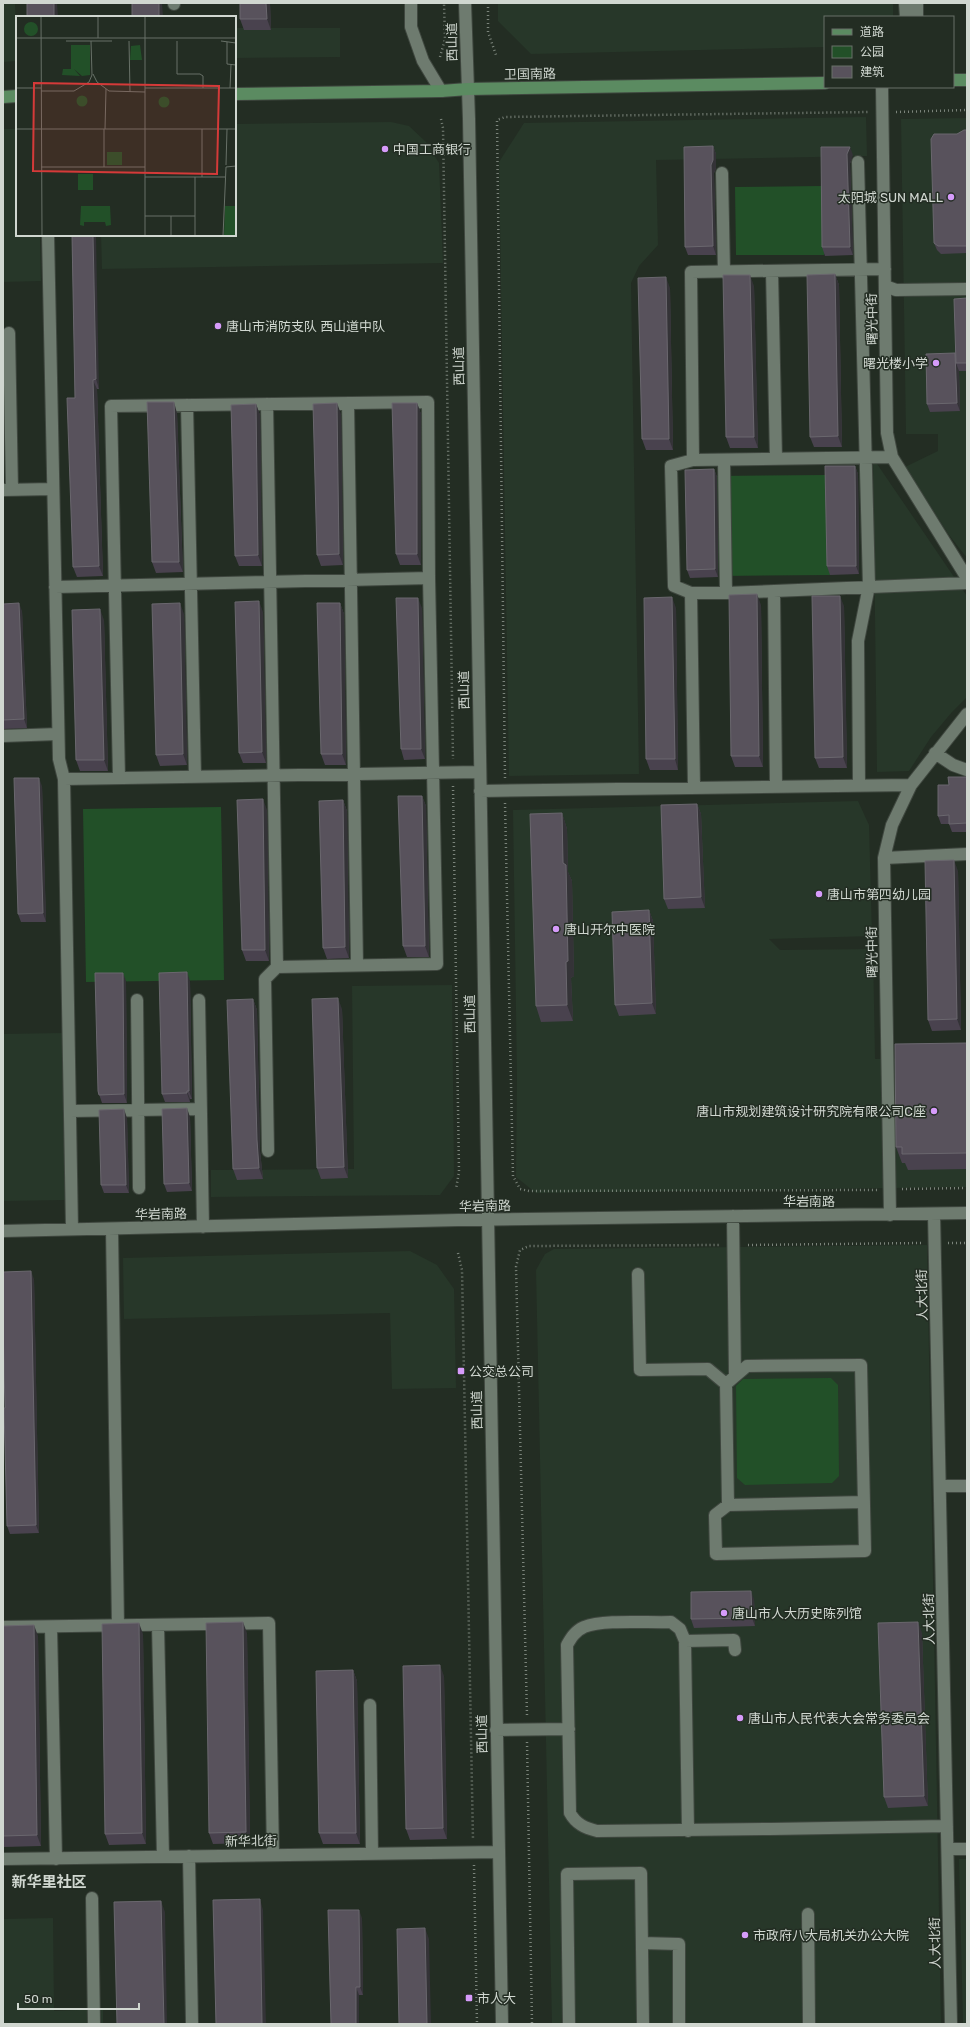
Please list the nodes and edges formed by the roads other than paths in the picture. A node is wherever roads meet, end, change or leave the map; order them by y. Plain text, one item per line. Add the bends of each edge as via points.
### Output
1 (411, 3) edge
2 (465, 3) edge
3 (906, 3) edge
4 (917, 3) edge
5 (906, 16) edge
6 (917, 16) edge
7 (954, 80) edge
8 (967, 80) edge
9 (824, 83) edge
10 (882, 88) edge
11 (468, 89) junction
12 (441, 91) junction
13 (236, 94) edge
14 (16, 96) edge
15 (3, 97) edge
16 (858, 162) dead end
17 (722, 173) dead end
18 (48, 236) edge
19 (861, 269) junction
20 (885, 269) junction
21 (772, 271) junction
22 (724, 272) junction
23 (967, 283) edge
24 (885, 286) junction
25 (967, 289) edge
26 (9, 333) dead end
27 (348, 403) junction
28 (268, 404) junction
29 (187, 405) junction
30 (866, 456) junction
31 (892, 457) junction
32 (776, 459) junction
33 (693, 460) junction
34 (724, 461) junction
35 (52, 489) junction
36 (7, 490) edge
37 (429, 578) junction
38 (967, 578) edge
39 (351, 580) junction
40 (271, 581) junction
41 (191, 583) junction
42 (967, 583) edge
43 (115, 584) junction
44 (869, 586) junction
45 (55, 587) junction
46 (774, 591) junction
47 (691, 592) junction
48 (726, 592) junction
49 (967, 714) edge
50 (58, 734) junction
51 (3, 736) edge
52 (935, 753) junction
53 (967, 770) edge
54 (479, 772) junction
55 (432, 773) junction
56 (354, 774) junction
57 (274, 776) junction
58 (195, 777) junction
59 (119, 778) junction
60 (64, 779) junction
61 (859, 785) junction
62 (911, 785) junction
63 (776, 786) junction
64 (694, 788) junction
65 (480, 790) junction
66 (967, 854) edge
67 (884, 858) junction
68 (357, 966) junction
69 (277, 967) junction
70 (137, 1000) dead end
71 (199, 1000) dead end
72 (201, 1109) junction
73 (138, 1110) junction
74 (70, 1111) junction
75 (268, 1151) dead end
76 (139, 1188) dead end
77 (967, 1213) edge
78 (934, 1214) junction
79 (890, 1215) junction
80 (733, 1216) junction
81 (487, 1220) junction
82 (203, 1227) junction
83 (72, 1229) junction
84 (112, 1229) junction
85 (3, 1231) edge
86 (638, 1274) dead end
87 (730, 1380) junction
88 (940, 1486) junction
89 (967, 1486) edge
90 (864, 1502) junction
91 (728, 1505) junction
92 (158, 1625) junction
93 (51, 1626) junction
94 (118, 1626) junction
95 (3, 1627) edge
96 (685, 1641) junction
97 (735, 1650) dead end
98 (370, 1705) dead end
99 (569, 1729) junction
100 (496, 1730) junction
101 (947, 1826) junction
102 (688, 1830) junction
103 (948, 1849) junction
104 (967, 1849) edge
105 (498, 1852) junction
106 (372, 1854) junction
107 (273, 1855) junction
108 (189, 1856) junction
109 (163, 1857) junction
110 (56, 1858) junction
111 (3, 1859) edge
112 (92, 1898) dead end
113 (808, 1914) dead end
114 (642, 1943) junction
115 (94, 2024) edge
116 (192, 2024) edge
117 (502, 2024) edge
118 (569, 2024) edge
119 (643, 2024) edge
120 (679, 2024) edge
121 (809, 2024) edge
122 (951, 2024) edge

1 - 12 street via 411,27 423,61
2 - 11 street, 西山道
3 - 5 street
4 - 6 street
7 - 8 main road
9 - 11 main road, 卫国南路
10 - 20 street, 曙光中街
11 - 12 main road, 卫国南路
11 - 54 street, 西山道
12 - 13 main road, 卫国南路
14 - 15 main road
16 - 19 street
17 - 22 street
18 - 35 street
19 - 20 street
19 - 21 street
19 - 30 street
20 - 24 street, 曙光中街
21 - 22 street
21 - 32 street
22 - 33 street via 691,272
23 - 24 street
24 - 25 street via 896,290
24 - 31 street, 曙光中街 via 887,433
26 - 36 street
27 - 28 street
27 - 37 street via 428,402
27 - 39 street
28 - 29 street
28 - 40 street
29 - 41 street
29 - 43 street via 111,406
30 - 31 street
30 - 32 street
30 - 44 street
31 - 38 street, 曙光中街
32 - 34 street
33 - 34 street
33 - 47 street via 671,466 674,586
34 - 48 street
35 - 36 street
35 - 45 street
37 - 39 street
37 - 55 street
39 - 40 street
39 - 56 street
40 - 41 street
40 - 57 street
41 - 43 street
41 - 58 street
42 - 44 street
43 - 45 street
43 - 59 street
44 - 46 street
44 - 61 street via 858,641
45 - 50 street
46 - 48 street
46 - 63 street
47 - 48 street
47 - 64 street
49 - 52 street, 曙光中街
50 - 51 street
50 - 60 street via 59,758
52 - 53 street via 953,766
52 - 62 street, 曙光中街
54 - 55 street
54 - 65 street, 西山道
55 - 56 street
55 - 68 street via 437,964
56 - 57 street
56 - 68 street
57 - 58 street
57 - 69 street
58 - 59 street
59 - 60 street
60 - 74 street
61 - 62 street
61 - 63 street
62 - 67 street, 曙光中街 via 892,825
63 - 64 street
64 - 65 street
65 - 81 street, 西山道
66 - 67 street
67 - 79 street, 曙光中街 via 892,1048
68 - 69 street
69 - 75 street via 265,979
70 - 73 street
71 - 72 street
72 - 73 street
72 - 82 street
73 - 74 street
73 - 76 street
74 - 83 street
77 - 78 street, 华岩南路
78 - 79 street, 华岩南路
78 - 88 street, 人大北街
79 - 80 street, 华岩南路
80 - 81 street, 华岩南路
80 - 87 street
81 - 82 street, 华岩南路
81 - 100 street, 西山道
82 - 84 street, 华岩南路
83 - 84 street, 华岩南路
83 - 85 street, 华岩南路
84 - 94 street
86 - 87 street via 640,1370 708,1369
87 - 90 street via 747,1366 861,1365
87 - 91 street
88 - 89 street
88 - 101 street, 人大北街
90 - 91 street
90 - 91 street via 865,1551 716,1554 715,1515
92 - 94 street
92 - 107 street via 270,1623
92 - 109 street
93 - 94 street
93 - 95 street
93 - 110 street
96 - 97 street via 734,1640
96 - 99 street via 680,1629 671,1622 596,1624 582,1628 573,1635 567,1645
96 - 102 street
98 - 106 street
99 - 100 street
99 - 102 street via 570,1813 575,1821 586,1829 597,1832
100 - 105 street, 西山道
101 - 102 street via 738,1826
101 - 103 street, 人大北街
103 - 104 street
103 - 122 street, 人大北街
105 - 106 street, 新华北街
105 - 117 street, 西山道
106 - 107 street, 新华北街
107 - 108 street, 新华北街
108 - 109 street, 新华北街
108 - 116 street
109 - 110 street, 新华北街
110 - 111 street, 新华北街
112 - 115 street
113 - 121 street
114 - 118 street via 641,1873 567,1874
114 - 119 street
114 - 120 street via 679,1944

